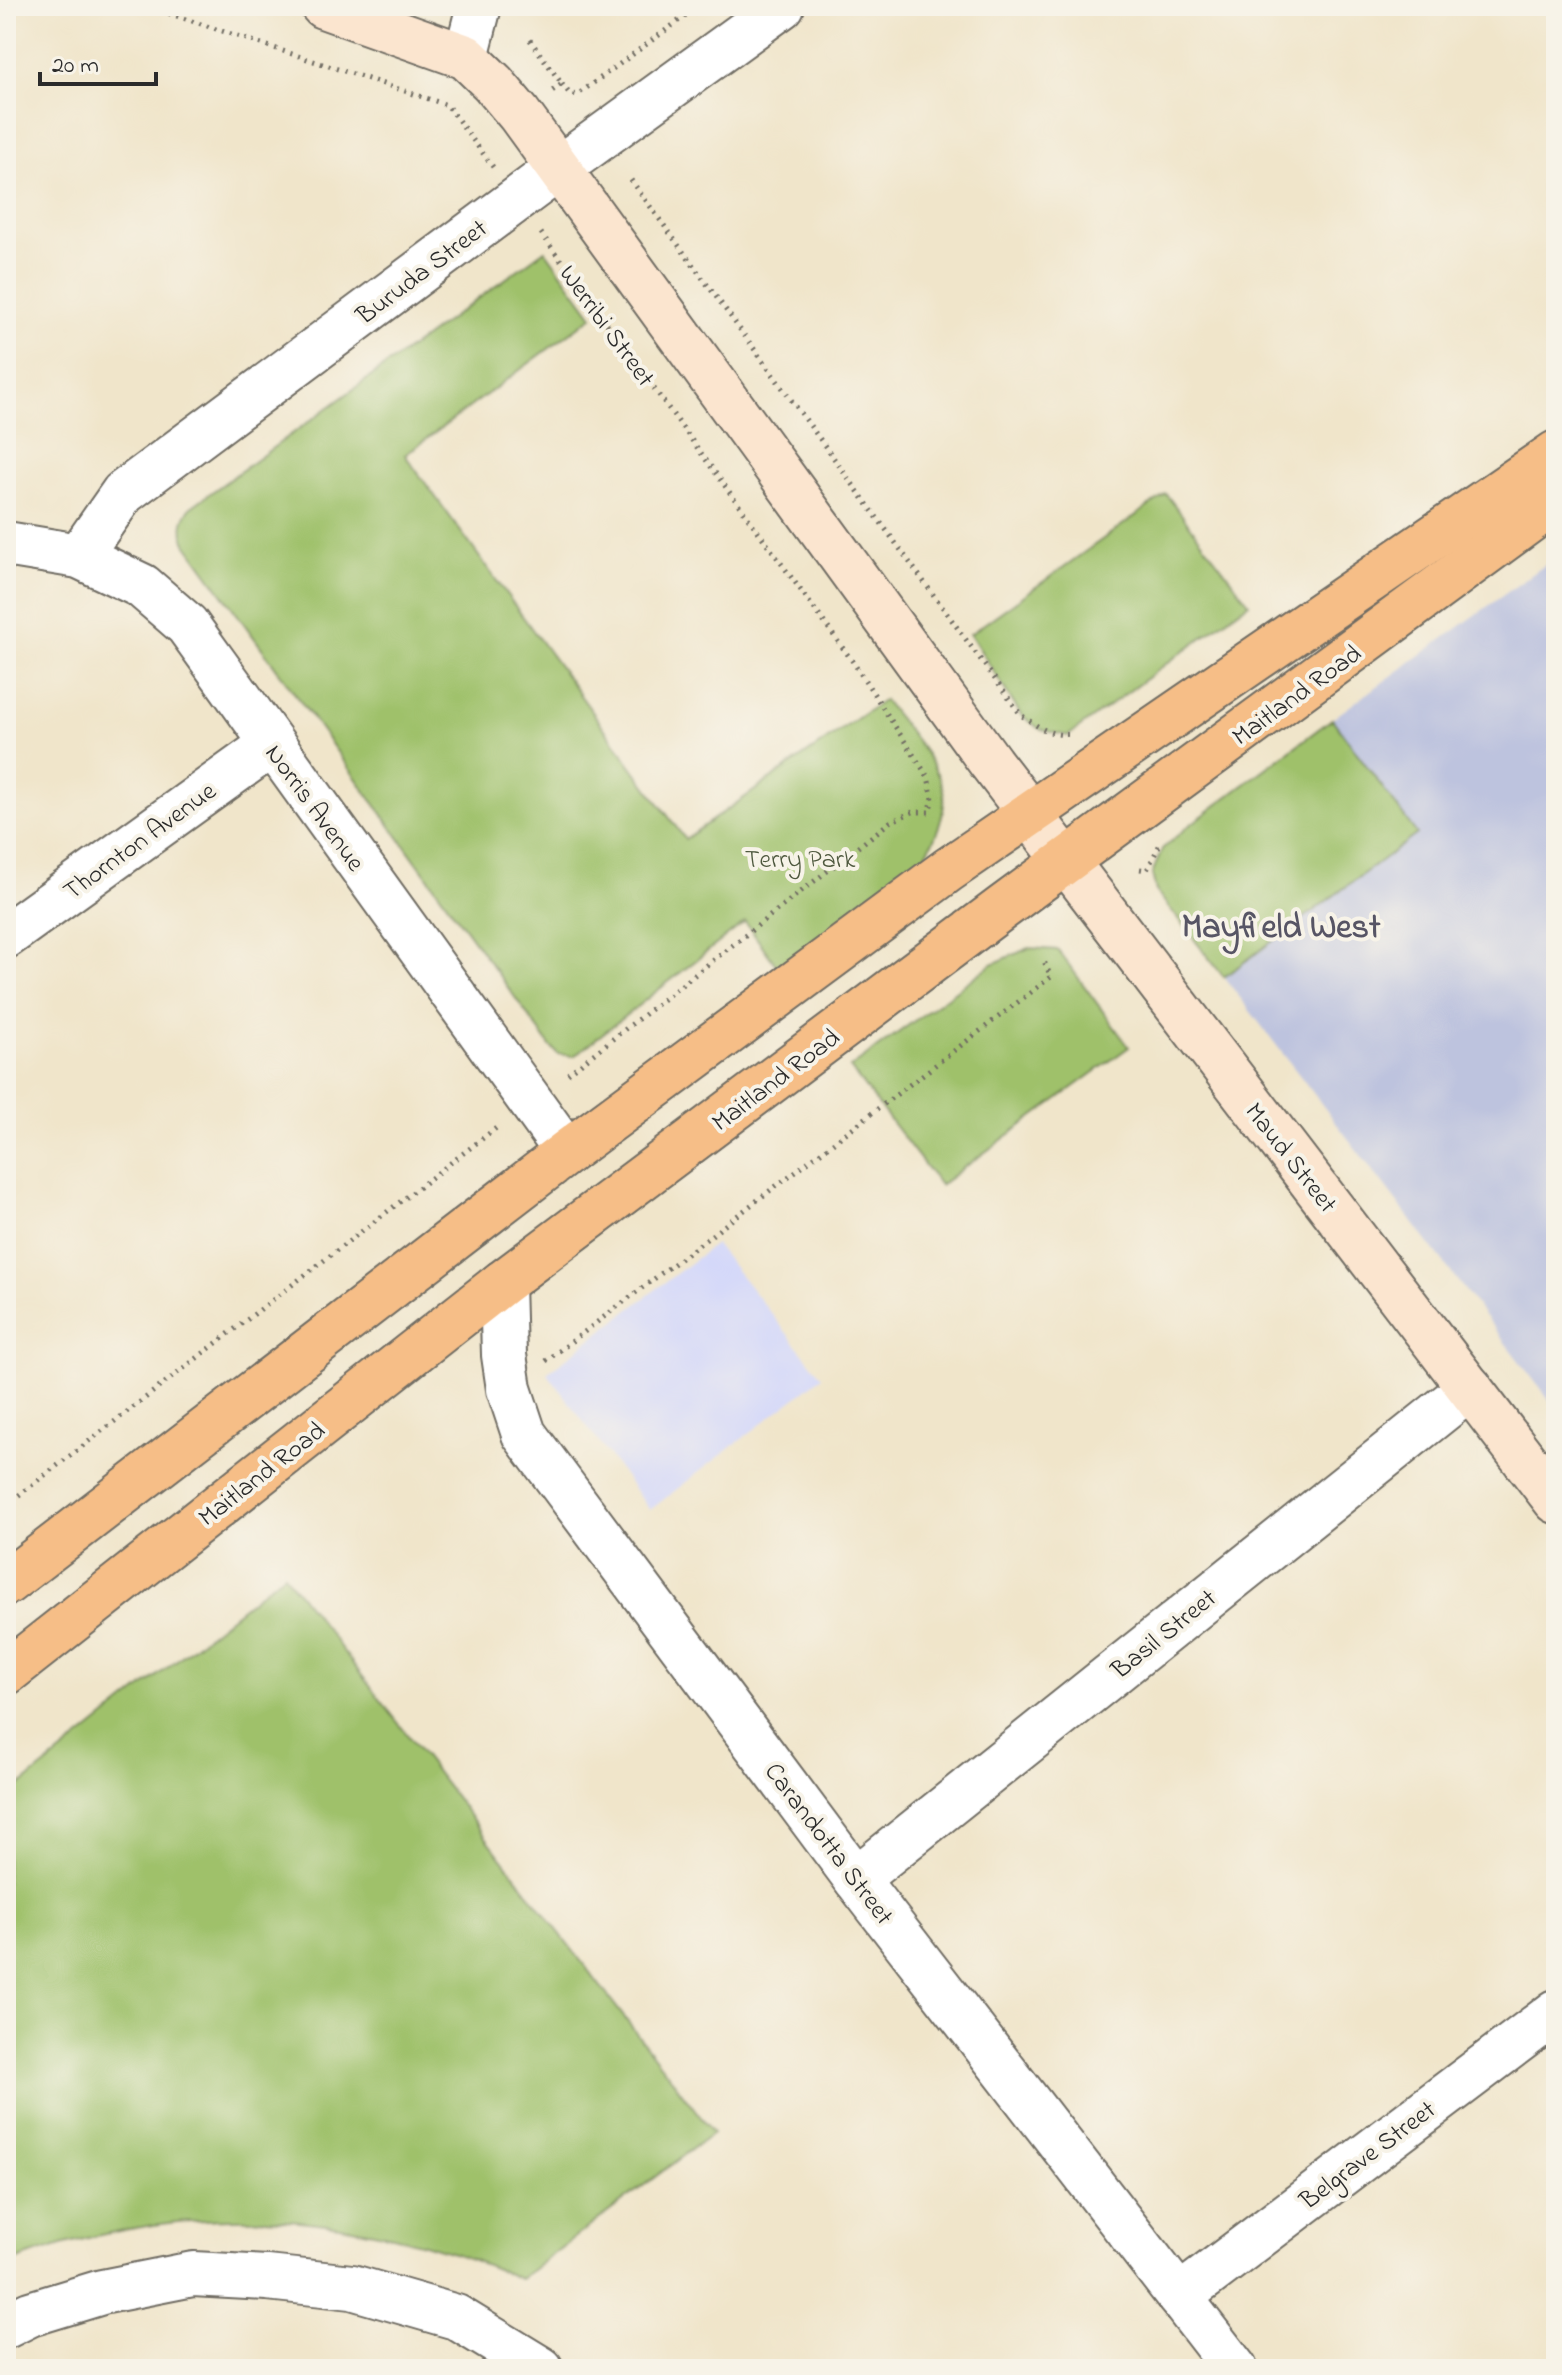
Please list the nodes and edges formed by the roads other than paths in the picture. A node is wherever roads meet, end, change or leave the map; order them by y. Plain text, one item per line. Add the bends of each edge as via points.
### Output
1 (323, 6) edge
2 (479, 6) edge
3 (782, 6) edge
4 (466, 57) junction
5 (559, 168) junction
6 (1556, 453) edge
7 (1556, 501) edge
8 (6, 544) edge
9 (79, 556) junction
10 (271, 745) junction
11 (1029, 813) junction
12 (1065, 862) junction
13 (6, 936) edge
14 (567, 1152) junction
15 (502, 1283) junction
16 (1470, 1388) junction
17 (1556, 1501) edge
18 (6, 1583) edge
19 (6, 1673) edge
20 (856, 1879) junction
21 (1556, 2012) edge
22 (1179, 2297) junction
23 (6, 2326) edge
24 (541, 2369) edge
25 (1235, 2369) edge

1 - 4 main road
2 - 4 street
3 - 5 street, Buruda Street
4 - 5 main road, Werribi Street via 511,104
5 - 9 street, Buruda Street via 123,493
5 - 11 main road, Werribi Street
6 - 11 main road, Maitland Road
7 - 12 main road, Maitland Road
8 - 9 street, Norris Avenue
9 - 10 street, Norris Avenue via 142,586 187,625
10 - 13 street, Thornton Avenue
10 - 14 street, Norris Avenue
11 - 12 main road, Maud Street
11 - 14 main road, Maitland Road
12 - 15 main road, Maitland Road
12 - 16 main road, Maud Street
14 - 18 main road, Maitland Road
15 - 19 main road, Maitland Road
15 - 20 street, Carandotta Street via 504,1355 524,1434
16 - 17 main road, Maud Street
16 - 20 street, Basil Street
20 - 22 street, Carandotta Street
21 - 22 street, Belgrave Street
22 - 25 street, Carandotta Street
23 - 24 street via 102,2292 193,2274 267,2278 352,2287 456,2317

